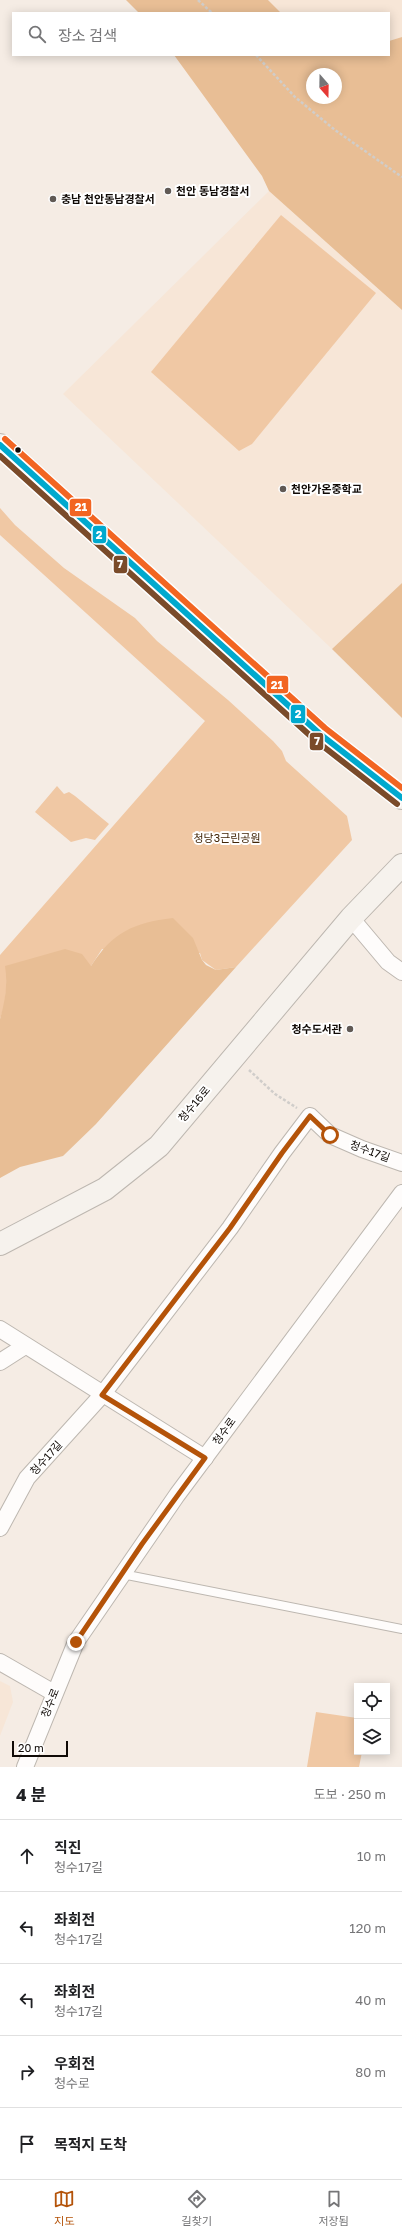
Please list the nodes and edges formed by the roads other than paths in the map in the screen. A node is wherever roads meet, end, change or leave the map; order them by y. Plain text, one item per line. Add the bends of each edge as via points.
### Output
1 (0, 445) edge
2 (402, 798) edge
3 (402, 865) edge
4 (351, 918) junction
5 (402, 972) edge
6 (402, 1163) edge
7 (402, 1193) edge
8 (0, 1244) edge
9 (0, 1329) edge
10 (25, 1346) junction
11 (0, 1362) edge
12 (102, 1395) junction
13 (205, 1458) junction
14 (0, 1528) edge
15 (122, 1574) junction
16 (402, 1629) edge
17 (0, 1662) edge
18 (54, 1693) junction
19 (25, 1767) edge

1 - 2 street via 320,734
3 - 4 street, 청수16로
4 - 5 street via 388,962
4 - 8 street, 청수16로 via 159,1146 105,1189
6 - 12 street, 청수17길 via 330,1135 310,1116 230,1228
7 - 13 street, 청수로
9 - 10 street
10 - 11 street
10 - 12 street
12 - 13 street
12 - 14 street, 청수17길 via 27,1478
13 - 15 street, 청수로
15 - 16 lane
15 - 18 street, 청수로 via 76,1642
17 - 18 street
18 - 19 street, 청수로

